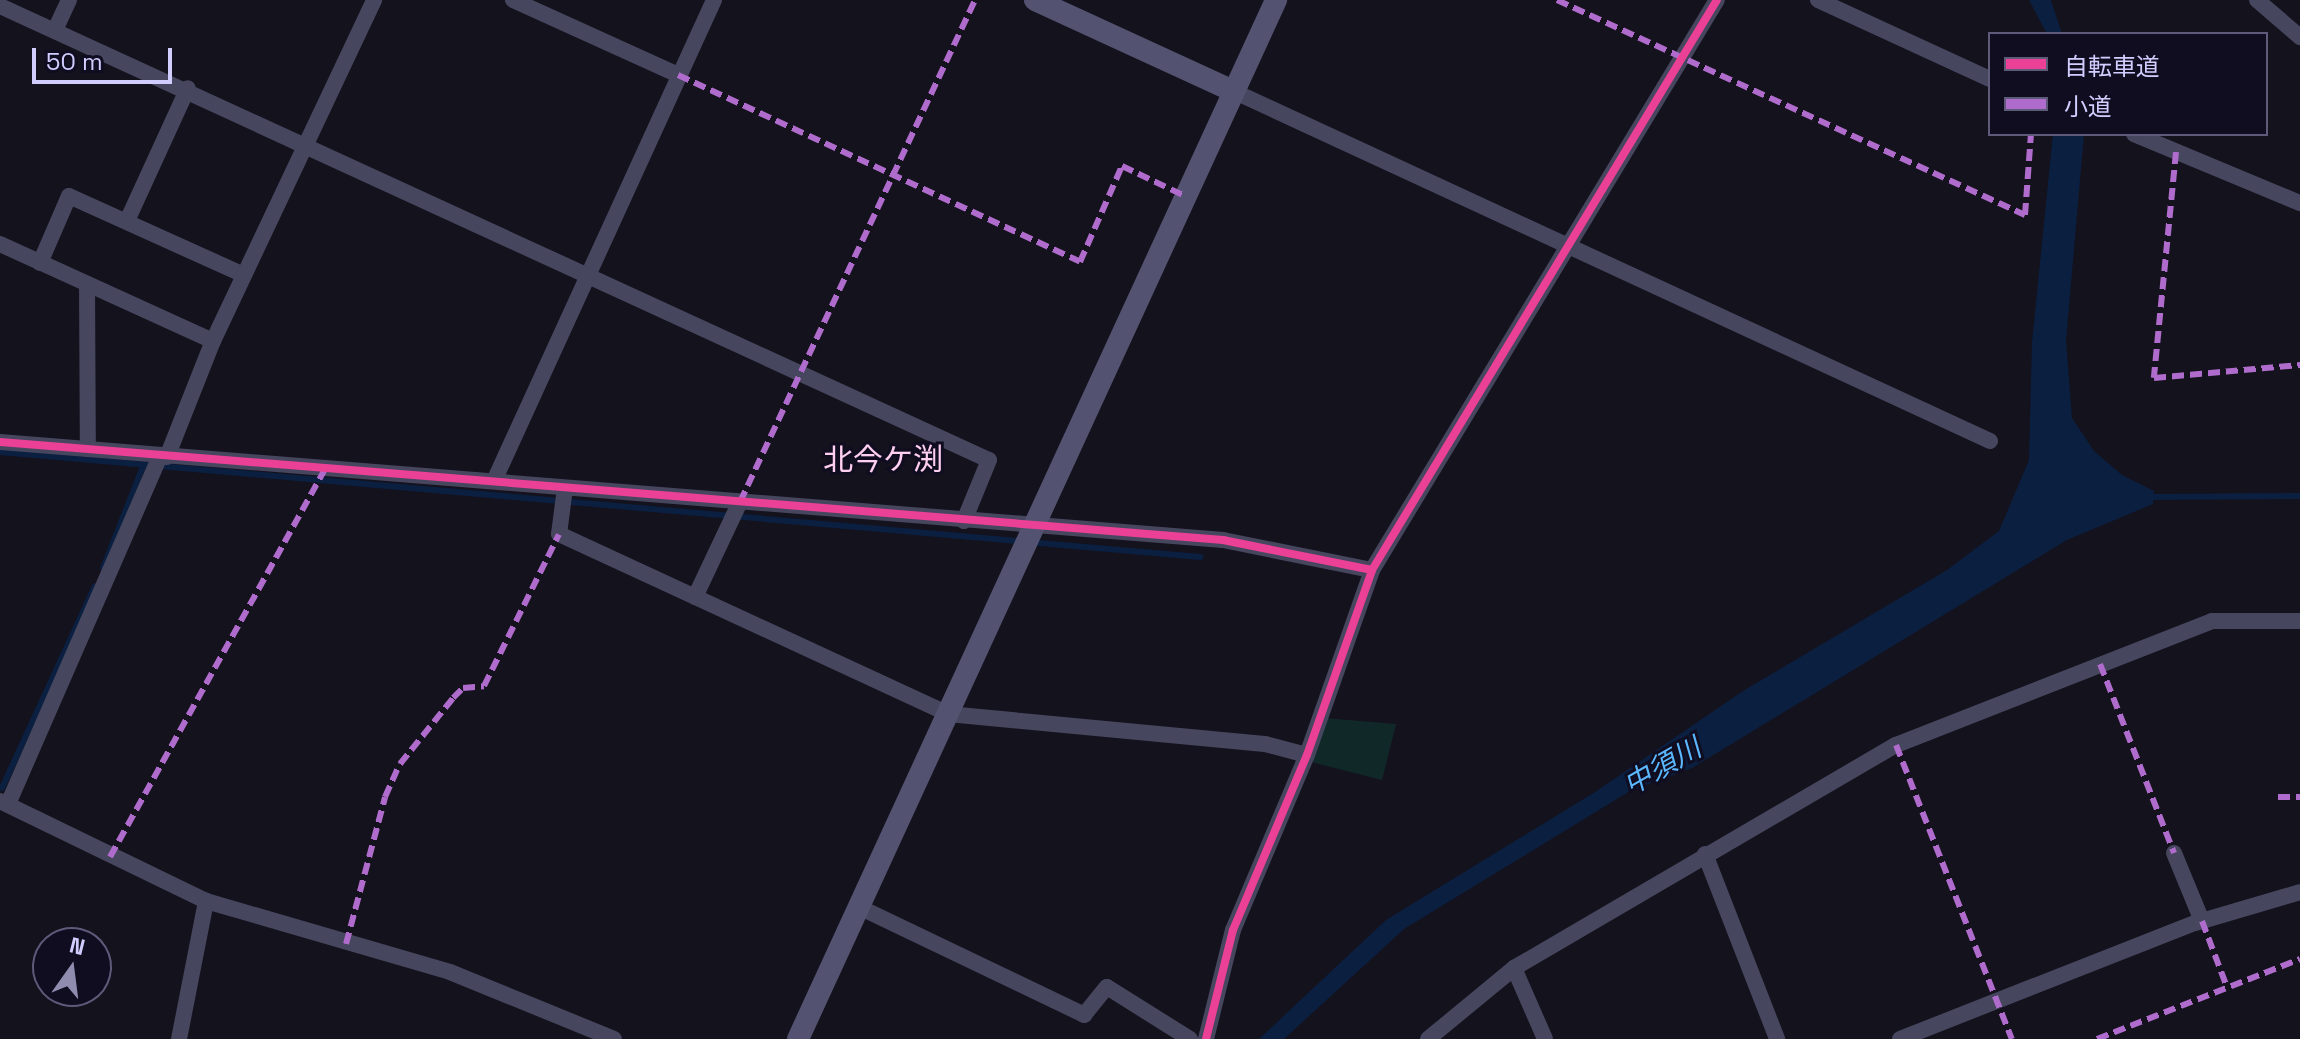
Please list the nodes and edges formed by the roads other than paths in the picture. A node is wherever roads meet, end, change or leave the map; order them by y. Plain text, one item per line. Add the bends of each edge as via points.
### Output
1 (69, 0) edge
2 (374, 0) edge
3 (513, 0) edge
4 (714, 0) edge
5 (1035, 0) edge
6 (1276, 0) edge
7 (1717, 0) edge
8 (1818, 0) edge
9 (2257, 0) edge
10 (0, 6) edge
11 (55, 30) junction
12 (2300, 37) edge
13 (678, 75) junction
14 (1988, 78) edge
15 (188, 88) junction
16 (1233, 91) junction
17 (2139, 136) edge
18 (306, 142) junction
19 (2300, 203) edge
20 (127, 221) junction
21 (0, 244) edge
22 (1566, 245) junction
23 (40, 263) junction
24 (587, 273) junction
25 (244, 275) junction
26 (87, 284) junction
27 (213, 341) junction
28 (1990, 441) dead end
29 (0, 442) edge
30 (88, 449) junction
31 (163, 457) junction
32 (494, 481) junction
33 (565, 488) junction
34 (740, 502) junction
35 (964, 521) junction
36 (1035, 526) junction
37 (1372, 570) junction
38 (695, 597) junction
39 (2300, 621) edge
40 (948, 714) junction
41 (1307, 755) junction
42 (4, 803) edge
43 (2174, 853) dead end
44 (1705, 854) junction
45 (2300, 892) edge
46 (206, 901) junction
47 (859, 907) junction
48 (2202, 921) junction
49 (1514, 968) junction
50 (596, 1036) edge
51 (179, 1039) edge
52 (614, 1039) edge
53 (798, 1039) edge
54 (1190, 1039) edge
55 (1206, 1039) edge
56 (1428, 1039) edge
57 (1545, 1039) edge
58 (1777, 1039) edge
59 (1900, 1039) edge

1 - 11 street
2 - 18 street
3 - 13 street
4 - 13 street
5 - 16 street
6 - 16 street
7 - 22 street
8 - 14 street
9 - 12 street
10 - 11 street
11 - 15 street
13 - 24 street
15 - 18 street
15 - 20 street
16 - 22 street
16 - 36 street
17 - 19 street
18 - 24 street
18 - 25 street
20 - 23 street via 69,196
20 - 25 street
21 - 23 street
22 - 28 street
22 - 37 street
23 - 26 street
24 - 32 street
24 - 35 street via 989,460
25 - 27 street
26 - 27 street
26 - 30 street
27 - 31 street
29 - 30 street
30 - 31 street
31 - 32 street
31 - 42 street
32 - 33 street
33 - 34 street
33 - 38 street via 559,534
34 - 35 street
34 - 38 street
35 - 36 street
36 - 37 street via 1223,540
36 - 40 street
37 - 41 street
38 - 40 street
39 - 44 street via 2212,621 2071,676 1896,745
40 - 41 street via 1265,744
40 - 47 street
41 - 55 street via 1233,930
42 - 46 street
43 - 48 street
44 - 49 street
44 - 58 street
45 - 48 street
46 - 50 street via 450,972
46 - 51 street
47 - 53 street
47 - 54 street via 1084,1015 1107,987
48 - 59 street
49 - 56 street
49 - 57 street
50 - 52 street

